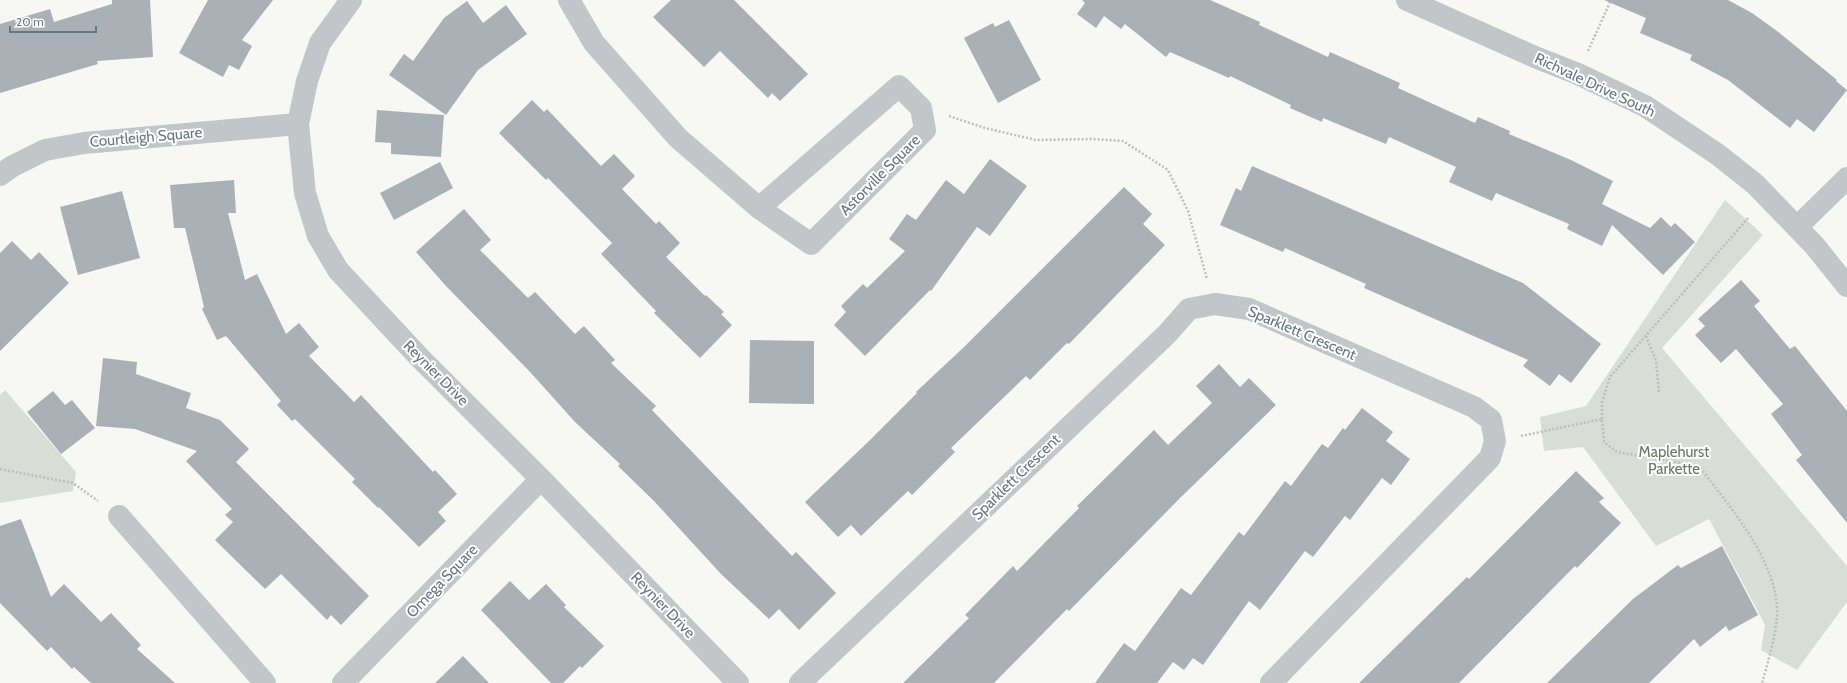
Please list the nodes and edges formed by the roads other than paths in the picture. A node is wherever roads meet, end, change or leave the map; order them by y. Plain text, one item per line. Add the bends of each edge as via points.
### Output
1 (351, 0) edge
2 (569, 0) edge
3 (1407, 0) edge
4 (298, 124) junction
5 (0, 175) edge
6 (1847, 178) edge
7 (758, 208) junction
8 (1797, 227) junction
9 (1847, 286) edge
10 (541, 479) junction
11 (118, 516) road end
12 (265, 683) edge
13 (343, 683) edge
14 (738, 683) edge
15 (800, 683) edge
16 (1271, 683) edge

1 - 4 street, Reynier Drive via 320,44 307,82
2 - 7 street, Astorville Square via 594,43 678,138
3 - 8 street, Richvale Drive South via 1645,106 1718,154 1755,184
4 - 5 street, Courtleigh Square via 84,143 45,150
4 - 10 street, Reynier Drive via 305,193 318,236 338,270 418,357
6 - 8 street
7 - 7 street, Astorville Square via 810,244 925,130 921,108 899,86
8 - 9 street, Richvale Drive South
10 - 13 street, Omega Square
10 - 14 street, Reynier Drive
11 - 12 street
15 - 16 street, Sparklett Crescent via 1162,339 1189,308 1215,304 1249,309 1474,407 1491,420 1495,441 1490,458

